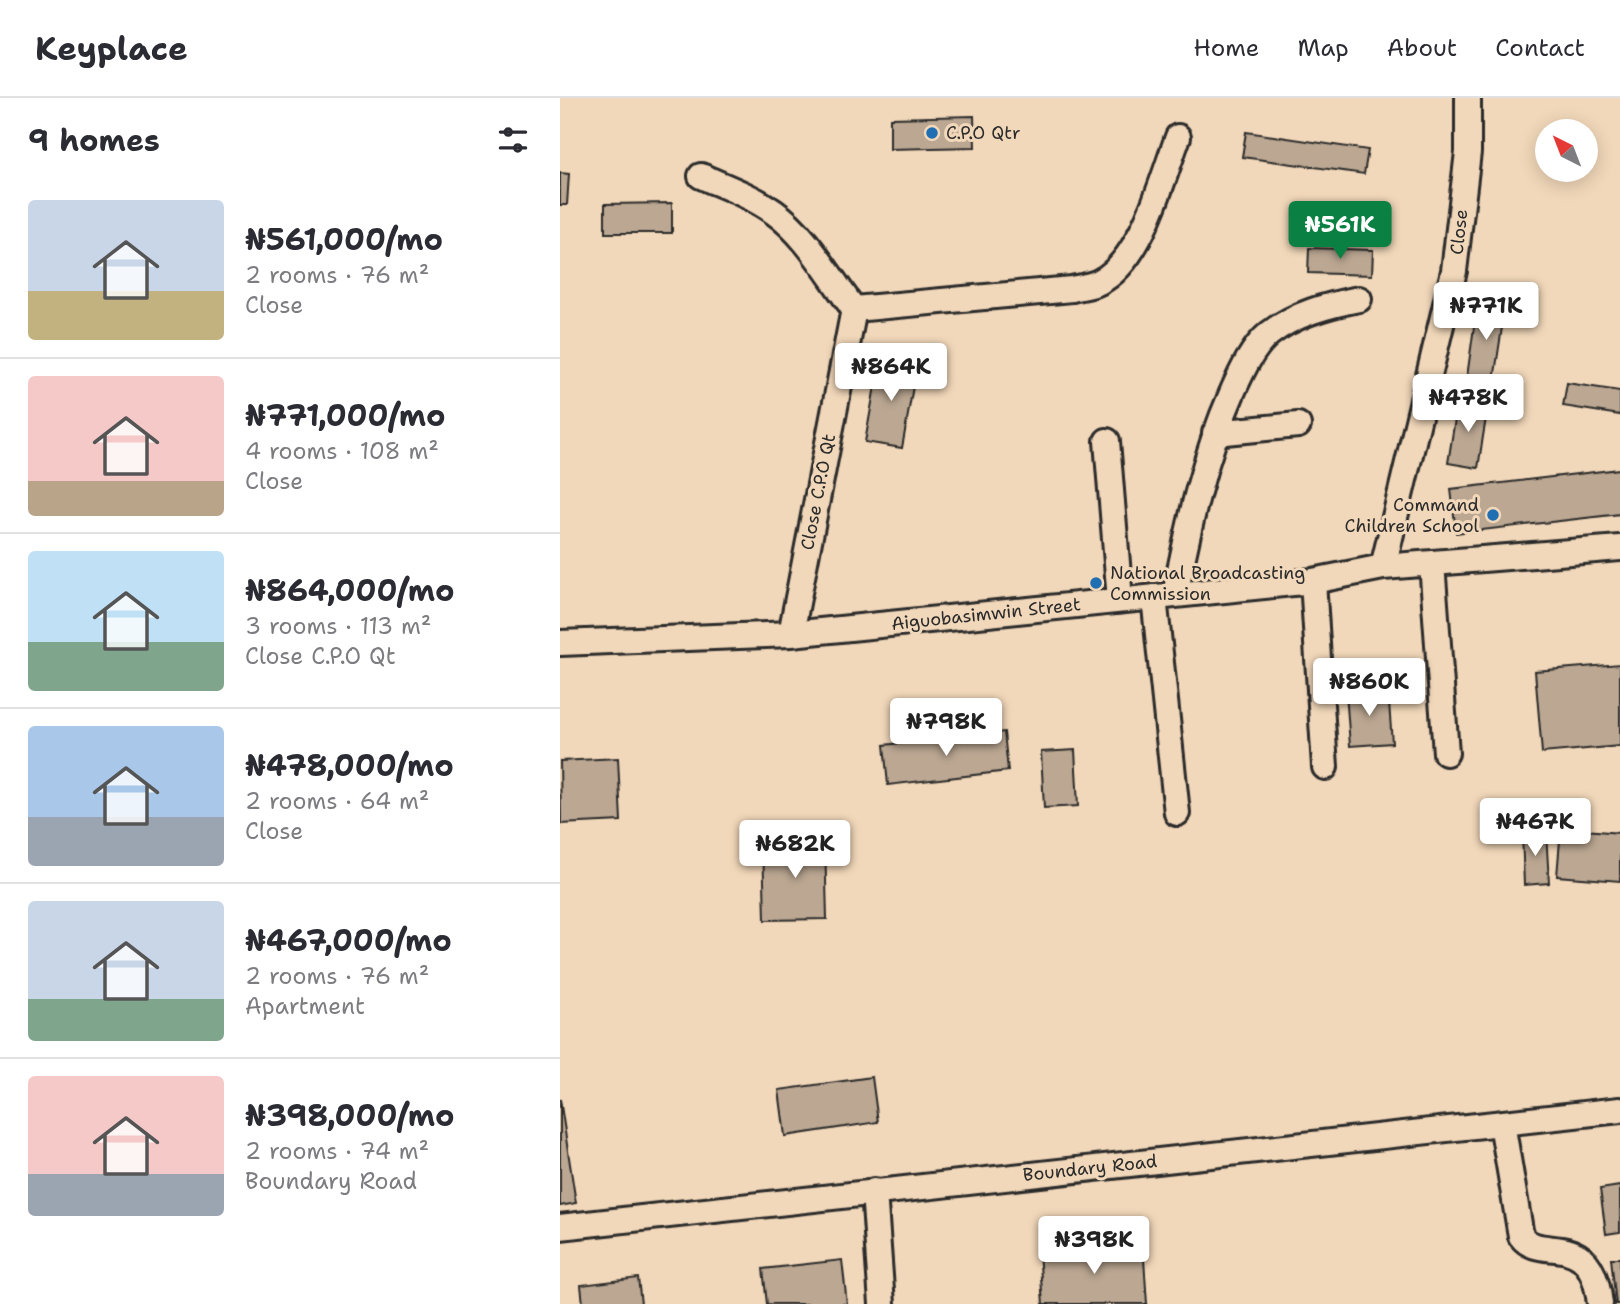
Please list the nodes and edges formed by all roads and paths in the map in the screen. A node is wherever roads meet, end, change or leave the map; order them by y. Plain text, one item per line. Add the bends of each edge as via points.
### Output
1 (1468, 98) edge
2 (1178, 137) dead end
3 (701, 176) dead end
4 (1359, 299) dead end
5 (854, 309) junction
6 (1298, 425) dead end
7 (1215, 433) junction
8 (1107, 441) dead end
9 (1620, 548) edge
10 (1432, 563) junction
11 (1383, 568) junction
12 (1313, 581) junction
13 (1164, 596) junction
14 (1120, 600) junction
15 (790, 634) junction
16 (560, 643) edge
17 (1446, 753) dead end
18 (1325, 767) dead end
19 (1177, 813) dead end
20 (1620, 1110) edge
21 (1502, 1123) junction
22 (874, 1191) junction
23 (560, 1227) edge
24 (882, 1304) edge
25 (1600, 1304) edge

1 - 11 street, Close via 1468,152 1454,271
2 - 5 street via 1138,240 1119,266 1099,282 1072,289
3 - 5 street via 754,198 777,214
4 - 7 street via 1291,320 1267,335 1244,366
5 - 15 street, Close C.P.O Qt
6 - 7 street
7 - 13 street
8 - 14 street
9 - 10 street, Aiguobasimwin Street
10 - 11 street, Aiguobasimwin Street
10 - 17 street
11 - 12 street, Aiguobasimwin Street
12 - 13 street, Aiguobasimwin Street
12 - 18 street
13 - 14 street, Aiguobasimwin Street
13 - 19 street
14 - 15 street, Aiguobasimwin Street
15 - 16 street, Aiguobasimwin Street
20 - 21 street, Boundary Road
21 - 22 street, Boundary Road
21 - 25 street via 1521,1236 1528,1243 1567,1250 1584,1261 1597,1283
22 - 23 street, Boundary Road
22 - 24 street

